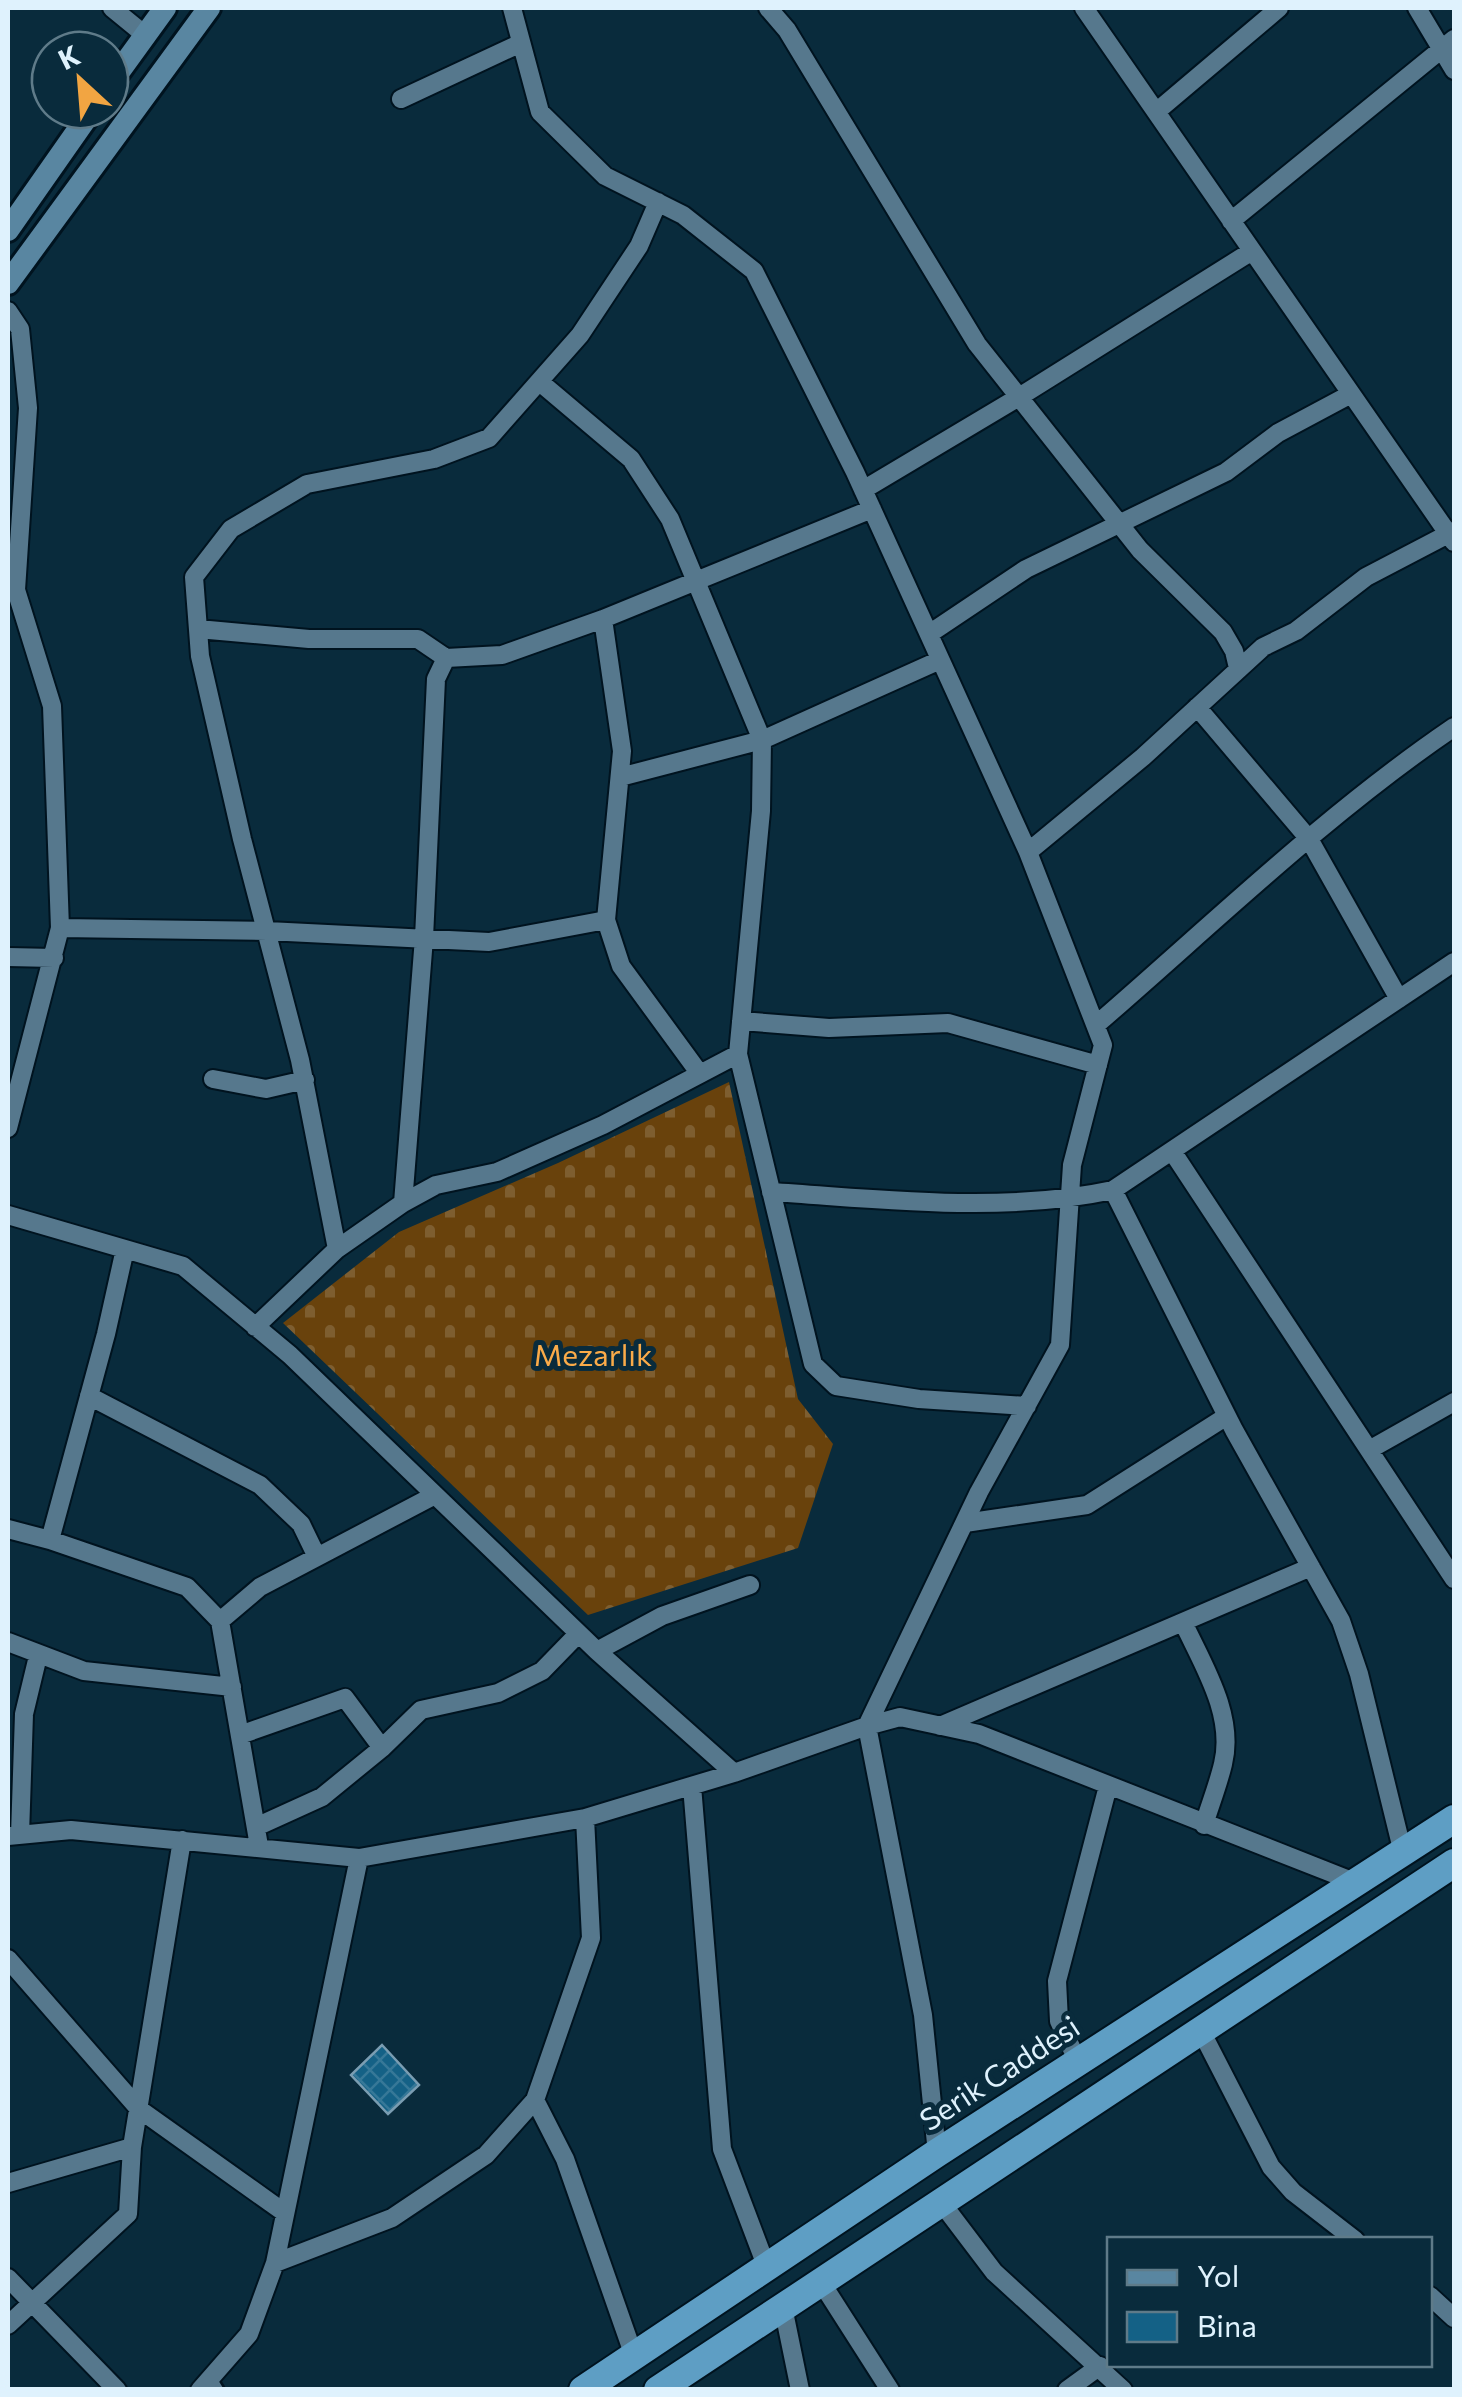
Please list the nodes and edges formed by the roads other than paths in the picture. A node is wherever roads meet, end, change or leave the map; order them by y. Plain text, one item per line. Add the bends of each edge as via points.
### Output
1 (112, 8) edge
2 (166, 8) edge
3 (209, 8) edge
4 (512, 8) edge
5 (768, 8) edge
6 (1084, 8) edge
7 (1279, 8) edge
8 (1417, 8) edge
9 (145, 35) junction
10 (521, 43) junction
11 (1450, 44) edge
12 (130, 56) edge
13 (1454, 70) edge
14 (401, 99) dead end
15 (1156, 112) junction
16 (78, 130) edge
17 (658, 202) junction
18 (1231, 221) junction
19 (8, 230) edge
20 (1252, 251) junction
21 (8, 283) edge
22 (8, 310) edge
23 (540, 383) junction
24 (1351, 394) junction
25 (1019, 398) junction
26 (863, 490) junction
27 (872, 509) junction
28 (1120, 525) junction
29 (1453, 536) edge
30 (696, 582) junction
31 (12, 591) edge
32 (604, 620) junction
33 (198, 629) junction
34 (929, 634) junction
35 (446, 658) junction
36 (940, 660) junction
37 (1238, 668) junction
38 (1196, 707) junction
39 (1454, 727) edge
40 (762, 740) junction
41 (620, 777) junction
42 (1309, 839) junction
43 (1028, 852) junction
44 (606, 920) junction
45 (60, 928) junction
46 (267, 931) junction
47 (424, 938) junction
48 (8, 957) edge
49 (54, 958) junction
50 (1454, 962) edge
51 (1399, 999) junction
52 (741, 1021) junction
53 (1096, 1025) junction
54 (738, 1054) junction
55 (1098, 1065) junction
56 (700, 1074) junction
57 (214, 1079) dead end
58 (305, 1080) junction
59 (8, 1128) edge
60 (1172, 1151) junction
61 (1113, 1190) junction
62 (772, 1192) junction
63 (1070, 1199) junction
64 (403, 1203) junction
65 (8, 1215) edge
66 (337, 1249) junction
67 (124, 1250) junction
68 (256, 1327) junction
69 (89, 1396) junction
70 (1454, 1402) edge
71 (1026, 1406) junction
72 (1227, 1416) junction
73 (1369, 1450) junction
74 (435, 1495) junction
75 (964, 1523) junction
76 (8, 1529) edge
77 (50, 1540) junction
78 (316, 1557) junction
79 (1311, 1567) junction
80 (1454, 1579) edge
81 (750, 1585) dead end
82 (220, 1621) junction
83 (1183, 1622) junction
84 (578, 1634) junction
85 (8, 1642) edge
86 (597, 1652) junction
87 (38, 1656) junction
88 (232, 1687) junction
89 (867, 1726) junction
90 (940, 1726) junction
91 (240, 1735) junction
92 (382, 1748) junction
93 (734, 1773) junction
94 (692, 1786) junction
95 (1108, 1786) junction
96 (585, 1818) junction
97 (1454, 1819) edge
98 (1204, 1824) junction
99 (256, 1827) junction
100 (14, 1836) edge
101 (182, 1840) junction
102 (260, 1846) junction
103 (1403, 1853) junction
104 (359, 1858) junction
105 (1454, 1863) edge
106 (1357, 1882) junction
107 (8, 1959) edge
108 (1200, 2030) junction
109 (1078, 2062) junction
110 (535, 2100) junction
111 (139, 2110) junction
112 (132, 2147) junction
113 (937, 2153) junction
114 (8, 2183) edge
115 (941, 2202) junction
116 (285, 2213) junction
117 (1351, 2237) edge
118 (275, 2263) junction
119 (767, 2268) junction
120 (8, 2278) edge
121 (821, 2282) junction
122 (1432, 2298) edge
123 (31, 2304) junction
124 (783, 2308) junction
125 (1454, 2318) edge
126 (8, 2325) edge
127 (634, 2356) junction
128 (1100, 2366) junction
129 (210, 2385) edge
130 (117, 2390) edge
131 (583, 2390) edge
132 (658, 2390) edge
133 (800, 2390) edge
134 (890, 2390) edge
135 (1067, 2390) edge
136 (1124, 2390) edge

1 - 9 street
2 - 9 main road
3 - 21 main road
4 - 10 street
5 - 25 street via 977,344
6 - 15 street
7 - 15 street
8 - 11 street
9 - 12 main road
10 - 14 street
10 - 17 street via 540,112 605,176
11 - 13 street
11 - 18 street
15 - 18 street
16 - 19 main road
17 - 23 street via 639,246
17 - 26 street via 754,271
18 - 20 street
20 - 24 street
20 - 25 street
22 - 31 street via 20,328 28,408
23 - 30 street via 631,459 670,519
23 - 33 street via 489,438 434,459 307,484 231,528 194,578
24 - 28 street via 1278,433 1226,472
24 - 29 street
25 - 26 street
25 - 28 street
26 - 27 street
27 - 30 street
27 - 34 street
28 - 34 street via 1026,570
28 - 37 street via 1223,632
29 - 37 street via 1366,578
30 - 32 street
30 - 40 street
31 - 45 street via 52,706
32 - 35 street via 502,655
32 - 41 street
33 - 35 street via 418,639
33 - 46 street
34 - 36 street
35 - 47 street via 436,679
36 - 40 street
36 - 43 street
37 - 38 street
38 - 42 street
38 - 43 street
39 - 42 street
40 - 41 street
40 - 52 street
41 - 44 street
42 - 51 street
42 - 53 street
43 - 53 street
44 - 47 street via 489,942
44 - 56 street via 621,966
45 - 46 street
45 - 49 street
46 - 47 street
46 - 58 street
47 - 64 street
48 - 49 street
49 - 59 street
50 - 51 street
51 - 60 street
52 - 54 street
52 - 55 street via 829,1028 948,1022
53 - 55 street via 1103,1045
54 - 56 street
54 - 62 street
55 - 63 street
56 - 64 street via 496,1172 436,1185
57 - 58 street via 266,1089
58 - 66 street
60 - 61 street
60 - 73 street
61 - 63 street
61 - 72 street
62 - 63 street via 946,1202
62 - 71 street via 813,1364 836,1386
63 - 71 street via 1060,1345
64 - 66 street
65 - 67 street
66 - 68 street
67 - 68 street via 183,1266
67 - 69 street
68 - 74 street
69 - 77 street
69 - 78 street via 260,1485 301,1524
70 - 73 street
71 - 75 street
72 - 75 street via 1086,1505
72 - 79 street
73 - 80 street
74 - 78 street
74 - 84 street
75 - 89 street
76 - 77 street
77 - 82 street via 187,1588
78 - 82 street via 260,1587
79 - 83 street
79 - 103 street via 1341,1621 1359,1674
81 - 86 street via 662,1616
82 - 88 street
83 - 90 street
83 - 98 street via 1216,1694 1225,1735 1224,1762
84 - 86 street
84 - 92 street via 542,1672 498,1693 421,1710
85 - 87 street
86 - 93 street
87 - 88 street via 84,1671
87 - 100 street via 24,1714
88 - 91 street
89 - 90 street via 900,1717
89 - 93 street
89 - 113 street via 923,2014
90 - 95 street via 979,1734
91 - 92 street via 345,1698
91 - 99 street
92 - 99 street via 322,1797
93 - 94 street
94 - 96 street
94 - 119 street via 722,2149
95 - 98 street
95 - 109 street via 1057,1981 1059,2020
96 - 104 street
96 - 110 street via 591,1938
97 - 103 highway, Serik Caddesi
98 - 106 street
99 - 102 street
100 - 101 street via 71,1830
101 - 102 street
101 - 111 street
102 - 104 street
103 - 106 highway, Serik Caddesi
104 - 116 street
105 - 108 highway
106 - 109 highway, Serik Caddesi
107 - 111 street
108 - 115 highway
108 - 117 street via 1271,2168
109 - 113 highway, Serik Caddesi
110 - 118 street via 486,2156 392,2218
110 - 127 street via 565,2159
111 - 112 street
111 - 116 street
112 - 114 street
112 - 123 street via 128,2214
113 - 119 highway, Serik Caddesi
115 - 121 highway
115 - 128 street via 994,2272
116 - 118 street
118 - 129 street via 249,2334
119 - 127 highway, Serik Caddesi
120 - 123 street
121 - 124 highway
121 - 134 street
122 - 125 street
123 - 126 street
123 - 130 street
124 - 132 highway
124 - 133 street
127 - 131 highway, Serik Caddesi
128 - 135 street
128 - 136 street

